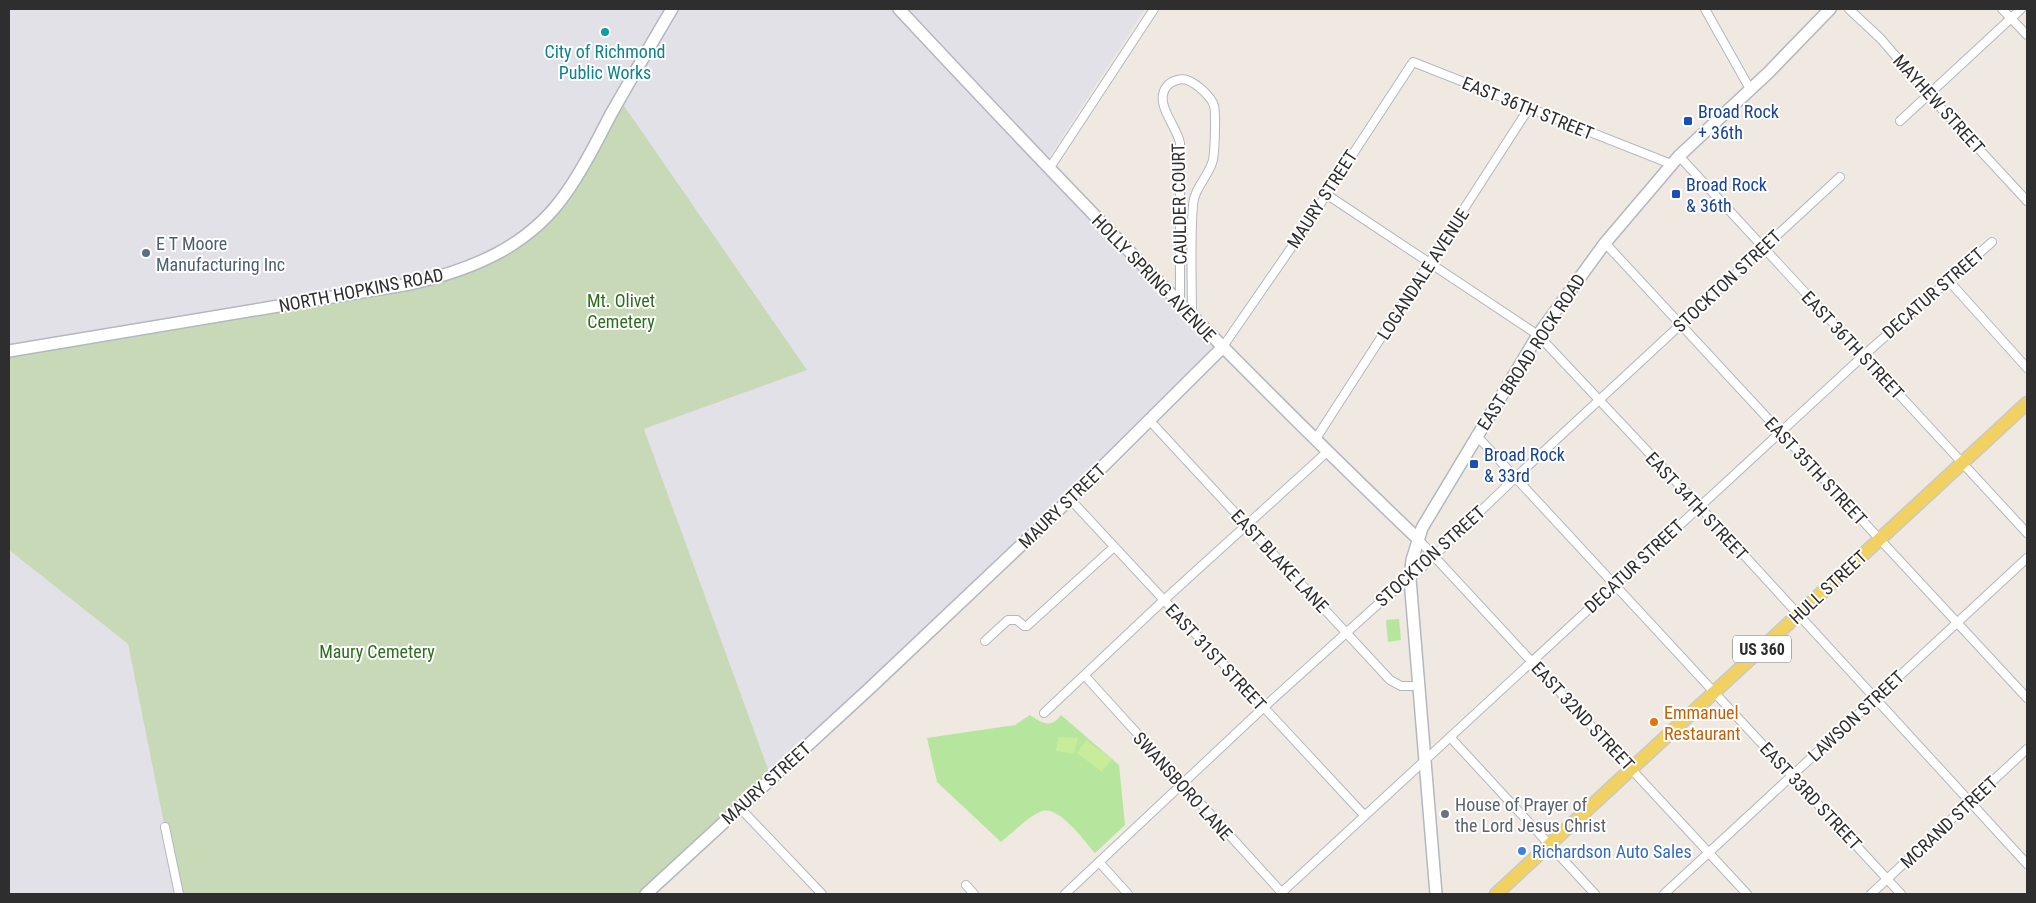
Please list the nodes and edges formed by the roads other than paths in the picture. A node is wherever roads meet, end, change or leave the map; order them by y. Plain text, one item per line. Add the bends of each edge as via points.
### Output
1 (672, 9) edge
2 (899, 9) edge
3 (1154, 9) edge
4 (1705, 9) edge
5 (1830, 9) edge
6 (1849, 9) edge
7 (2002, 9) edge
8 (2021, 9) edge
9 (2011, 18) junction
10 (2027, 36) edge
11 (1413, 62) joint
12 (1750, 90) junction
13 (1928, 94) junction
14 (1529, 108) junction
15 (1900, 121) dead end
16 (1675, 160) junction
17 (1049, 170) junction
18 (1840, 177) dead end
19 (1326, 194) junction
20 (2027, 201) edge
21 (1992, 242) dead end
22 (1605, 243) junction
23 (1763, 248) junction
24 (1430, 263) junction
25 (1948, 280) junction
26 (1180, 303) junction
27 (1192, 316) junction
28 (1680, 324) junction
29 (1538, 335) junction
30 (1222, 348) junction
31 (9, 351) edge
32 (1863, 356) junction
33 (2027, 368) edge
34 (1599, 401) junction
35 (2027, 403) edge
36 (1150, 421) junction
37 (1780, 432) junction
38 (1476, 435) junction
39 (1316, 440) junction
40 (1327, 452) junction
41 (1962, 463) junction
42 (1516, 477) junction
43 (1070, 499) junction
44 (1699, 506) junction
45 (1247, 526) junction
46 (2027, 533) edge
47 (1418, 539) junction
48 (1880, 539) junction
49 (1114, 547) junction
50 (1434, 556) junction
51 (2027, 558) edge
52 (1410, 579) junction
53 (1615, 585) junction
54 (1164, 600) junction
55 (1798, 616) junction
56 (1957, 623) junction
57 (1347, 632) junction
58 (985, 641) dead end
59 (1532, 660) junction
60 (1085, 676) junction
61 (1418, 686) junction
62 (1714, 692) junction
63 (2027, 698) edge
64 (1875, 699) junction
65 (1264, 708) junction
66 (1044, 713) dead end
67 (1450, 738) junction
68 (2027, 749) edge
69 (1424, 761) junction
70 (1632, 769) junction
71 (1792, 776) junction
72 (1181, 785) junction
73 (1970, 802) junction
74 (739, 807) junction
75 (1364, 815) junction
76 (165, 827) dead end
77 (1550, 845) junction
78 (1709, 853) junction
79 (1099, 862) junction
80 (2027, 864) edge
81 (1887, 879) junction
82 (966, 885) dead end
83 (179, 894) edge
84 (646, 894) edge
85 (822, 894) edge
86 (974, 894) edge
87 (1065, 894) edge
88 (1128, 894) edge
89 (1281, 894) edge
90 (1436, 894) edge
91 (1496, 894) edge
92 (1595, 894) edge
93 (1664, 894) edge
94 (1747, 894) edge
95 (1871, 894) edge
96 (1901, 894) edge

1 - 31 main road, NORTH HOPKINS ROAD via 566,194 540,224 497,255 442,277 410,284
2 - 17 main road, HOLLY SPRING AVENUE
3 - 17 street
4 - 12 street
5 - 12 main road, EAST BROAD ROCK ROAD
6 - 13 street, MAYHEW STREET via 1882,39
7 - 9 street
8 - 9 street
9 - 10 street
9 - 13 street
11 - 14 street, EAST 36TH STREET
11 - 19 street, MAURY STREET
12 - 16 main road, EAST BROAD ROCK ROAD
13 - 15 street
13 - 20 street, MAYHEW STREET
14 - 16 street, EAST 36TH STREET
14 - 24 street, LOGANDALE AVENUE
16 - 22 main road, EAST BROAD ROCK ROAD
16 - 23 street, EAST 36TH STREET
17 - 26 main road, HOLLY SPRING AVENUE
18 - 23 street, STOCKTON STREET
19 - 24 street, EAST 34TH STREET
19 - 30 street, MAURY STREET
21 - 25 street, DECATUR STREET
22 - 28 street, EAST 35TH STREET
22 - 29 main road, EAST BROAD ROCK ROAD
23 - 28 street, STOCKTON STREET
23 - 32 street, EAST 36TH STREET
24 - 29 street, EAST 34TH STREET
24 - 39 street, LOGANDALE AVENUE
25 - 32 street, DECATUR STREET
25 - 33 street
26 - 27 main road, HOLLY SPRING AVENUE
26 - 27 street, CAULDER COURT via 1180,143 1162,97 1167,86 1184,79 1191,81 1212,100 1215,110 1212,163 1192,205
27 - 30 main road, HOLLY SPRING AVENUE
28 - 34 street, STOCKTON STREET
28 - 37 street, EAST 35TH STREET
29 - 34 street, EAST 34TH STREET
29 - 38 main road, EAST BROAD ROCK ROAD
30 - 36 main road, MAURY STREET
30 - 39 main road, HOLLY SPRING AVENUE
32 - 37 street, DECATUR STREET
32 - 41 street, EAST 36TH STREET
34 - 42 street, STOCKTON STREET
34 - 44 street, EAST 34TH STREET
35 - 41 main road, HULL STREET / US 360
36 - 43 main road, MAURY STREET
36 - 45 street, EAST BLAKE LANE
37 - 44 street, DECATUR STREET
37 - 48 street, EAST 35TH STREET
38 - 42 street, EAST 33RD STREET
38 - 47 main road, EAST BROAD ROCK ROAD via 1426,519
39 - 40 main road, HOLLY SPRING AVENUE
40 - 45 street
40 - 47 main road, HOLLY SPRING AVENUE
41 - 46 street, EAST 36TH STREET
41 - 48 main road, HULL STREET / US 360
42 - 50 street, STOCKTON STREET
42 - 53 street, EAST 33RD STREET
43 - 49 street, EAST 31ST STREET
43 - 74 main road, MAURY STREET
44 - 53 street, DECATUR STREET
44 - 55 street, EAST 34TH STREET
45 - 54 street
45 - 57 street, EAST BLAKE LANE
47 - 50 street, EAST 32ND STREET
47 - 52 main road, EAST BROAD ROCK ROAD
48 - 55 main road, HULL STREET / US 360
48 - 56 street, EAST 35TH STREET
49 - 54 street, EAST 31ST STREET
49 - 58 street via 1027,626 1017,620 1008,620
50 - 52 street, STOCKTON STREET
50 - 59 street, EAST 32ND STREET
51 - 56 street, LAWSON STREET
52 - 57 street, STOCKTON STREET
52 - 61 main road, EAST BROAD ROCK ROAD
53 - 59 street, DECATUR STREET
53 - 62 street, EAST 33RD STREET
54 - 60 street
54 - 65 street, EAST 31ST STREET
55 - 62 main road, HULL STREET / US 360
55 - 64 street, EAST 34TH STREET
56 - 63 street, EAST 35TH STREET
56 - 64 street, LAWSON STREET
57 - 61 street, EAST BLAKE LANE via 1390,680 1401,686
57 - 65 street, STOCKTON STREET
59 - 67 street, DECATUR STREET
59 - 70 street, EAST 32ND STREET
60 - 66 street
60 - 72 street, SWANSBORO LANE
61 - 69 main road, EAST BROAD ROCK ROAD
62 - 70 main road, HULL STREET / US 360
62 - 71 street, EAST 33RD STREET
64 - 71 street, LAWSON STREET
64 - 73 street, EAST 34TH STREET
65 - 72 street, STOCKTON STREET
65 - 75 street, EAST 31ST STREET
67 - 69 street, DECATUR STREET
67 - 77 street
68 - 73 street, MCRAND STREET
69 - 75 street, DECATUR STREET
69 - 90 main road, EAST BROAD ROCK ROAD
70 - 77 main road, HULL STREET / US 360
70 - 78 street, EAST 32ND STREET
71 - 78 street, LAWSON STREET
71 - 81 street, EAST 33RD STREET
72 - 79 street, STOCKTON STREET
72 - 89 street, SWANSBORO LANE
73 - 80 street, EAST 34TH STREET
73 - 81 street, MCRAND STREET
74 - 84 main road, MAURY STREET
74 - 85 street
75 - 89 street, DECATUR STREET
76 - 83 street
77 - 91 main road, HULL STREET / US 360
77 - 92 street
78 - 93 street, LAWSON STREET
78 - 94 street, EAST 32ND STREET
79 - 87 street, STOCKTON STREET
79 - 88 street
81 - 95 street, MCRAND STREET
81 - 96 street, EAST 33RD STREET
82 - 86 street

